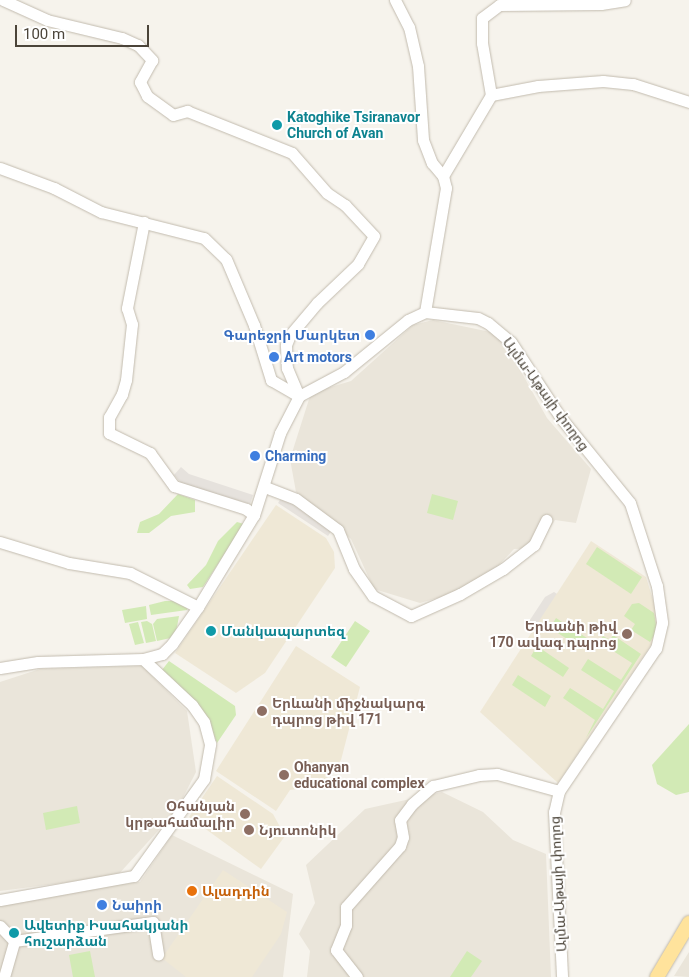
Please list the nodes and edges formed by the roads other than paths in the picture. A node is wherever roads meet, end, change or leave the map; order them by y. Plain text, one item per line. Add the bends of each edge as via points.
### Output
1 (2, 0) edge
2 (395, 0) edge
3 (625, 0) edge
4 (492, 95) junction
5 (689, 102) edge
6 (0, 168) edge
7 (443, 176) junction
8 (144, 222) junction
9 (425, 312) junction
10 (299, 396) junction
11 (265, 487) junction
12 (254, 515) junction
13 (546, 520) dead end
14 (0, 542) edge
15 (198, 606) junction
16 (143, 659) junction
17 (0, 668) edge
18 (559, 791) junction
19 (0, 900) edge
20 (689, 923) edge
21 (0, 926) edge
22 (14, 941) junction
23 (158, 955) dead end
24 (660, 976) edge
25 (4, 977) edge
26 (357, 977) edge
27 (562, 977) edge

1 - 10 street via 47,20 122,38 138,45 152,60 140,82 147,96 173,115 187,111 292,153 327,193 345,206 374,236 358,264 317,303 290,335 286,345 288,368
2 - 7 street via 409,27 418,66 423,140 432,163
3 - 4 street via 499,5 482,18 482,43
4 - 5 street via 538,86 603,81 633,84
4 - 7 street
6 - 8 street via 54,188 101,212
7 - 9 street via 446,188
8 - 10 street via 204,238 226,259 254,325 271,380
8 - 12 street via 127,308 132,324 126,380 109,417 109,433 150,453 174,486 246,509
9 - 10 street via 408,320 344,372
9 - 18 street, Ալմա-Աթայի փողոց via 478,318 496,327 511,342 561,418 630,504 657,586 662,623 656,648
10 - 11 street via 280,433
11 - 12 street
11 - 13 street via 296,499 338,530 354,569 373,596 411,616 460,594 503,569 534,545
12 - 15 street
14 - 15 street via 69,563 130,574
15 - 16 street via 162,654
16 - 17 street via 38,662
16 - 19 street via 192,705 204,722 210,744 204,779 134,876
18 - 26 street via 497,774 479,774 433,786 412,804 400,820 403,837 400,846 346,907 346,925 336,950
18 - 27 street, Ալմա-Աթայի փողոց via 554,821
20 - 24 main road
21 - 22 street
22 - 23 street via 153,922
22 - 25 street

